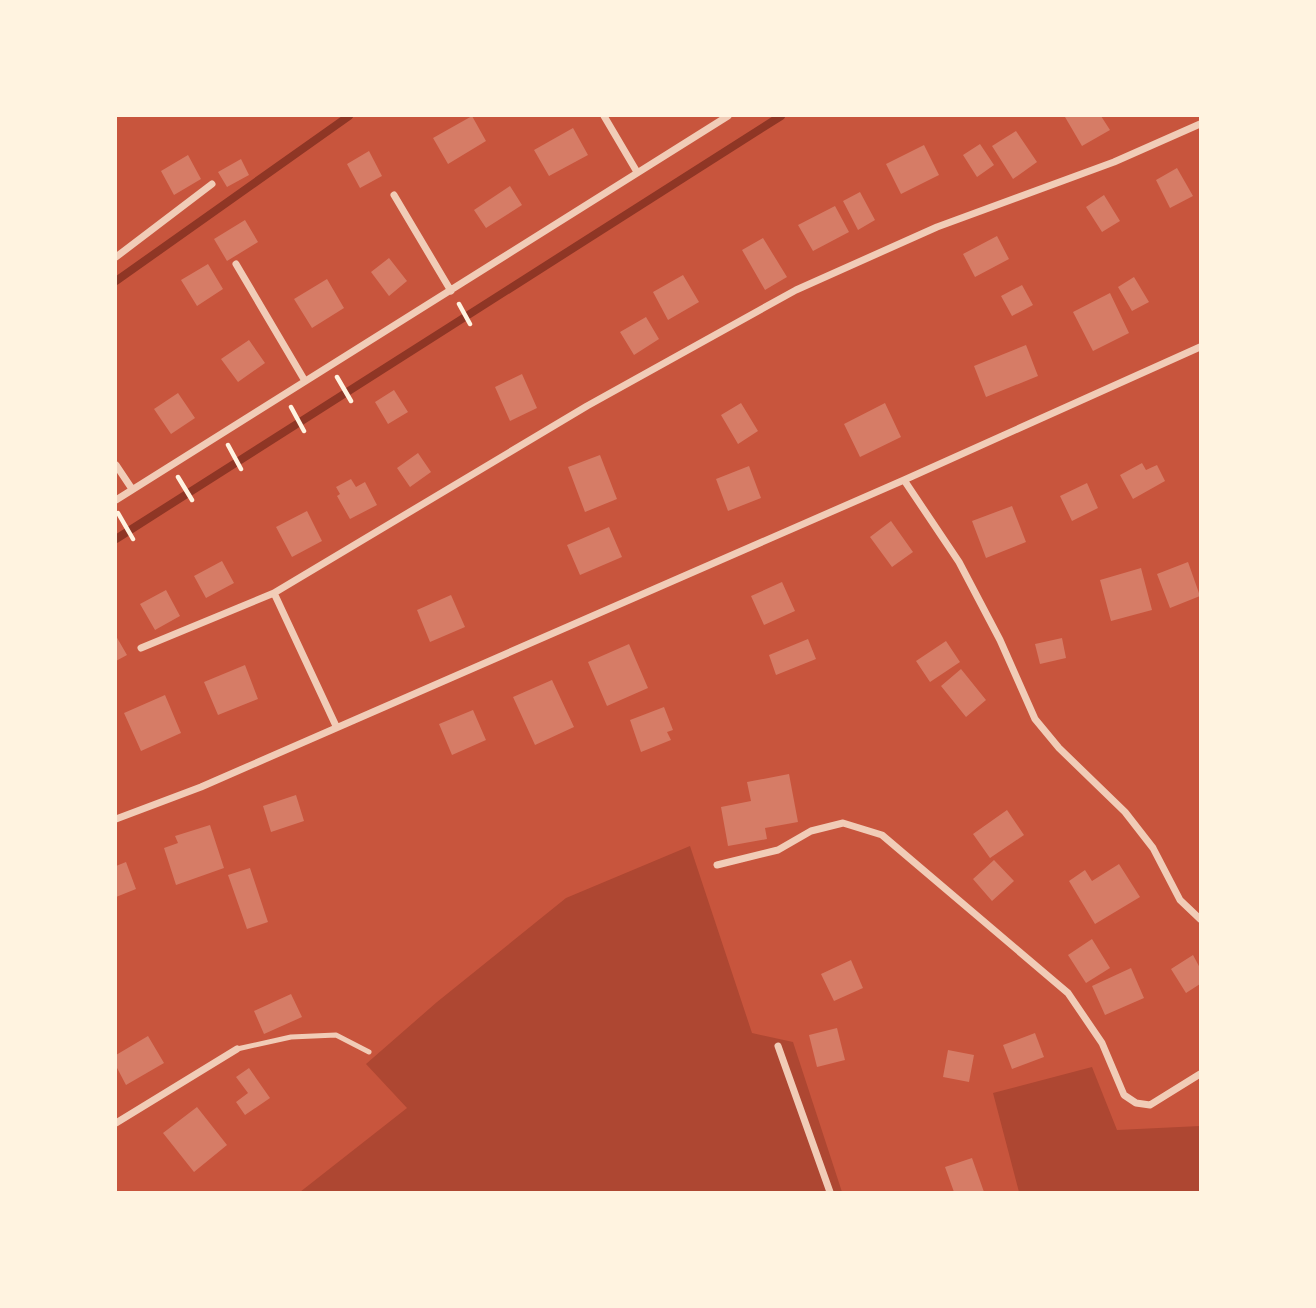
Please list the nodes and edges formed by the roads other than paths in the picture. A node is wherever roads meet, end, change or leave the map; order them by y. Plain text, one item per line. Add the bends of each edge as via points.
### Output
1 (604, 116) edge
2 (728, 116) edge
3 (1200, 124) edge
4 (637, 172) junction
5 (212, 184) dead end
6 (394, 195) dead end
7 (116, 257) edge
8 (236, 264) dead end
9 (451, 291) junction
10 (1200, 347) edge
11 (305, 382) junction
12 (116, 465) edge
13 (904, 480) junction
14 (132, 489) junction
15 (116, 500) edge
16 (274, 593) junction
17 (141, 648) dead end
18 (337, 726) junction
19 (116, 819) edge
20 (717, 865) dead end
21 (1200, 919) edge
22 (778, 1046) dead end
23 (237, 1049) joint
24 (369, 1052) dead end
25 (1200, 1074) edge
26 (116, 1123) edge
27 (830, 1192) edge

1 - 4 street
2 - 4 street
3 - 16 street via 1114,162 937,227 796,290 587,406
4 - 9 street
5 - 7 street
6 - 9 street
8 - 11 street
9 - 11 street
10 - 13 street
11 - 14 street
12 - 14 street
13 - 18 street
13 - 21 street via 960,562 1035,719 1125,812 1153,848 1180,900
14 - 15 street
16 - 17 street
16 - 18 street
18 - 19 street
20 - 25 street via 779,850 811,831 843,823 882,835 1068,993 1102,1043 1124,1095 1150,1105
22 - 27 street
23 - 24 lane via 291,1037 336,1035
23 - 26 street

